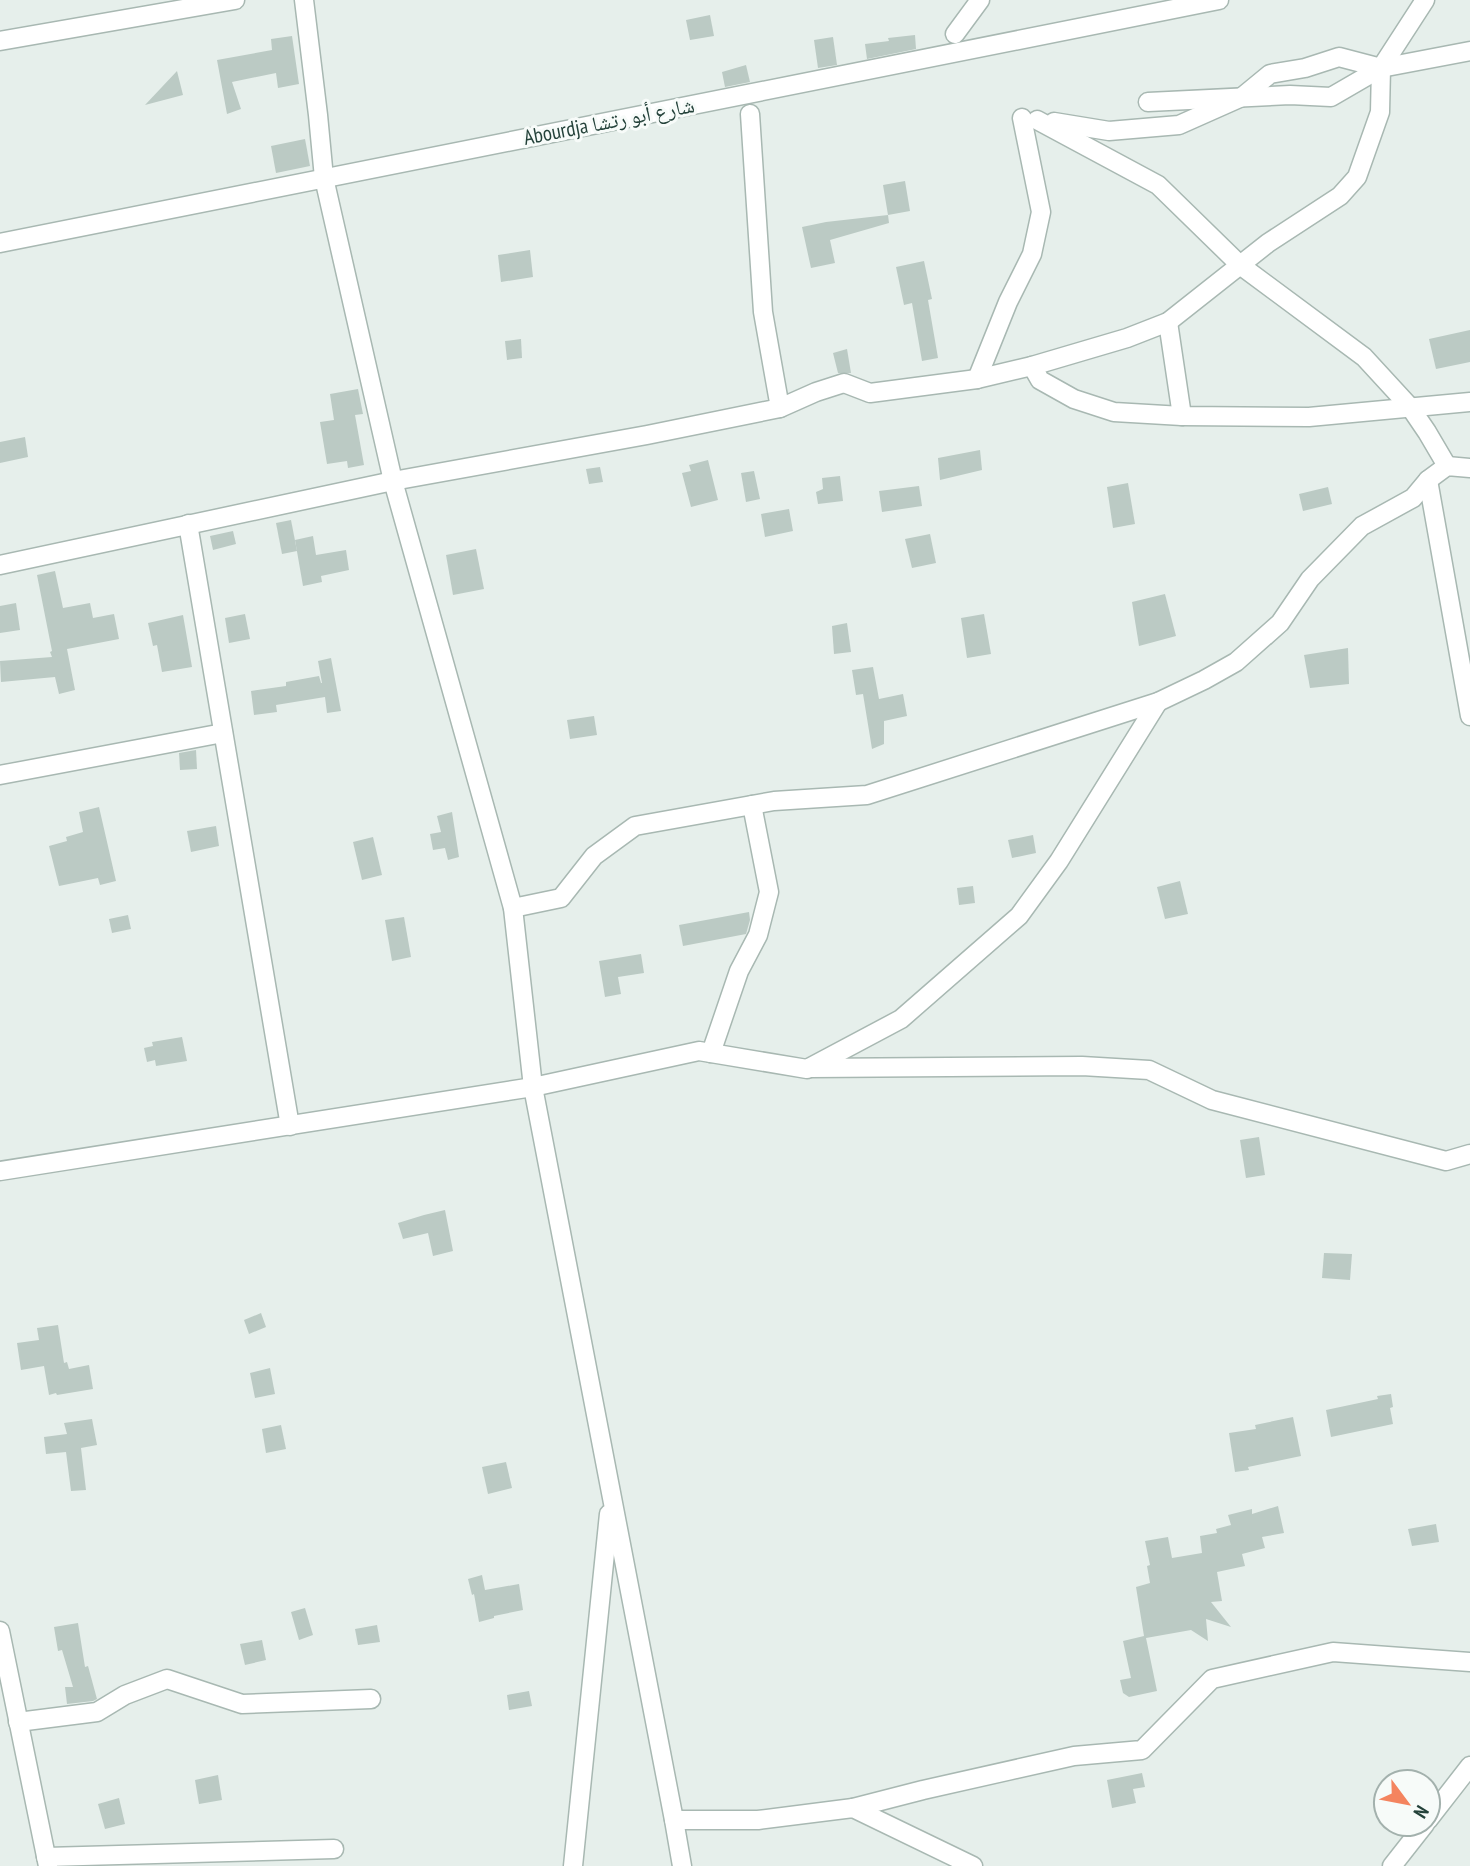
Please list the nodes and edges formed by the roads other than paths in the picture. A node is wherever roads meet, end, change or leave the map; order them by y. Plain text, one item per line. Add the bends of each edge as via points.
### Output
1 (235, 0) edge
2 (304, 0) edge
3 (980, 0) edge
4 (1219, 0) edge
5 (1425, 0) edge
6 (955, 34) dead end
7 (0, 41) edge
8 (1470, 51) edge
9 (1381, 68) junction
10 (1242, 96) junction
11 (1148, 102) dead end
12 (750, 114) dead end
13 (1022, 118) dead end
14 (324, 178) junction
15 (0, 243) edge
16 (1240, 265) junction
17 (1168, 322) junction
18 (1032, 366) junction
19 (977, 379) junction
20 (1470, 402) edge
21 (1410, 407) junction
22 (780, 408) junction
23 (1182, 415) junction
24 (1447, 466) junction
25 (1470, 468) edge
26 (1428, 480) junction
27 (393, 481) junction
28 (188, 524) junction
29 (0, 565) edge
30 (1158, 702) junction
31 (1470, 716) edge
32 (223, 733) junction
33 (0, 775) edge
34 (752, 805) junction
35 (513, 908) junction
36 (711, 1053) junction
37 (807, 1069) junction
38 (533, 1087) junction
39 (290, 1126) junction
40 (1470, 1154) edge
41 (0, 1171) edge
42 (611, 1493) junction
43 (0, 1631) edge
44 (1470, 1662) edge
45 (372, 1699) dead end
46 (18, 1722) junction
47 (1470, 1766) edge
48 (1442, 1802) edge
49 (853, 1808) junction
50 (674, 1820) junction
51 (1413, 1838) edge
52 (334, 1849) dead end
53 (47, 1862) edge
54 (573, 1866) edge
55 (681, 1866) edge
56 (973, 1866) edge
57 (1392, 1866) edge

1 - 7 street
2 - 14 street
3 - 6 street
4 - 14 street, Abourdja شارع أبو رتشا
5 - 9 street
8 - 9 street
9 - 10 street via 1331,97
9 - 10 street via 1339,57 1270,74
9 - 16 street via 1380,112 1357,177 1340,196
10 - 11 street
10 - 16 street via 1179,125 1109,131 1037,120 1158,185
12 - 22 street via 763,312
13 - 19 street via 1041,212 1032,254
14 - 15 street, Abourdja شارع أبو رتشا
14 - 27 street
16 - 17 street
16 - 21 street via 1364,357
17 - 18 street
17 - 23 street
18 - 19 street
18 - 23 street via 1040,380 1074,399 1114,412
19 - 22 street via 870,393 844,383
20 - 21 street
21 - 23 street via 1309,417
21 - 24 street
22 - 27 street
24 - 25 street
24 - 26 street
26 - 30 street via 1413,498 1362,526 1310,579 1280,624 1236,662
26 - 31 street
27 - 28 street
27 - 35 street
28 - 29 street
28 - 32 street
30 - 34 street via 867,794
30 - 37 street via 1059,861 1018,916 901,1019
32 - 33 street
32 - 39 street
34 - 35 street via 635,826 594,856 561,898
34 - 36 street via 769,892 758,935 739,971
35 - 38 street
36 - 37 street
36 - 38 street via 699,1051
37 - 40 street via 1082,1066 1149,1070 1212,1100 1446,1161
38 - 39 street
38 - 42 street
39 - 41 street
42 - 50 street
42 - 54 street
43 - 46 street
44 - 49 street via 1333,1652 1212,1679 1142,1750 1074,1756
45 - 46 street via 242,1704 167,1679 97,1712
46 - 53 street
47 - 48 street
49 - 50 street via 758,1820
49 - 56 street
50 - 55 street
51 - 57 street
52 - 53 street

